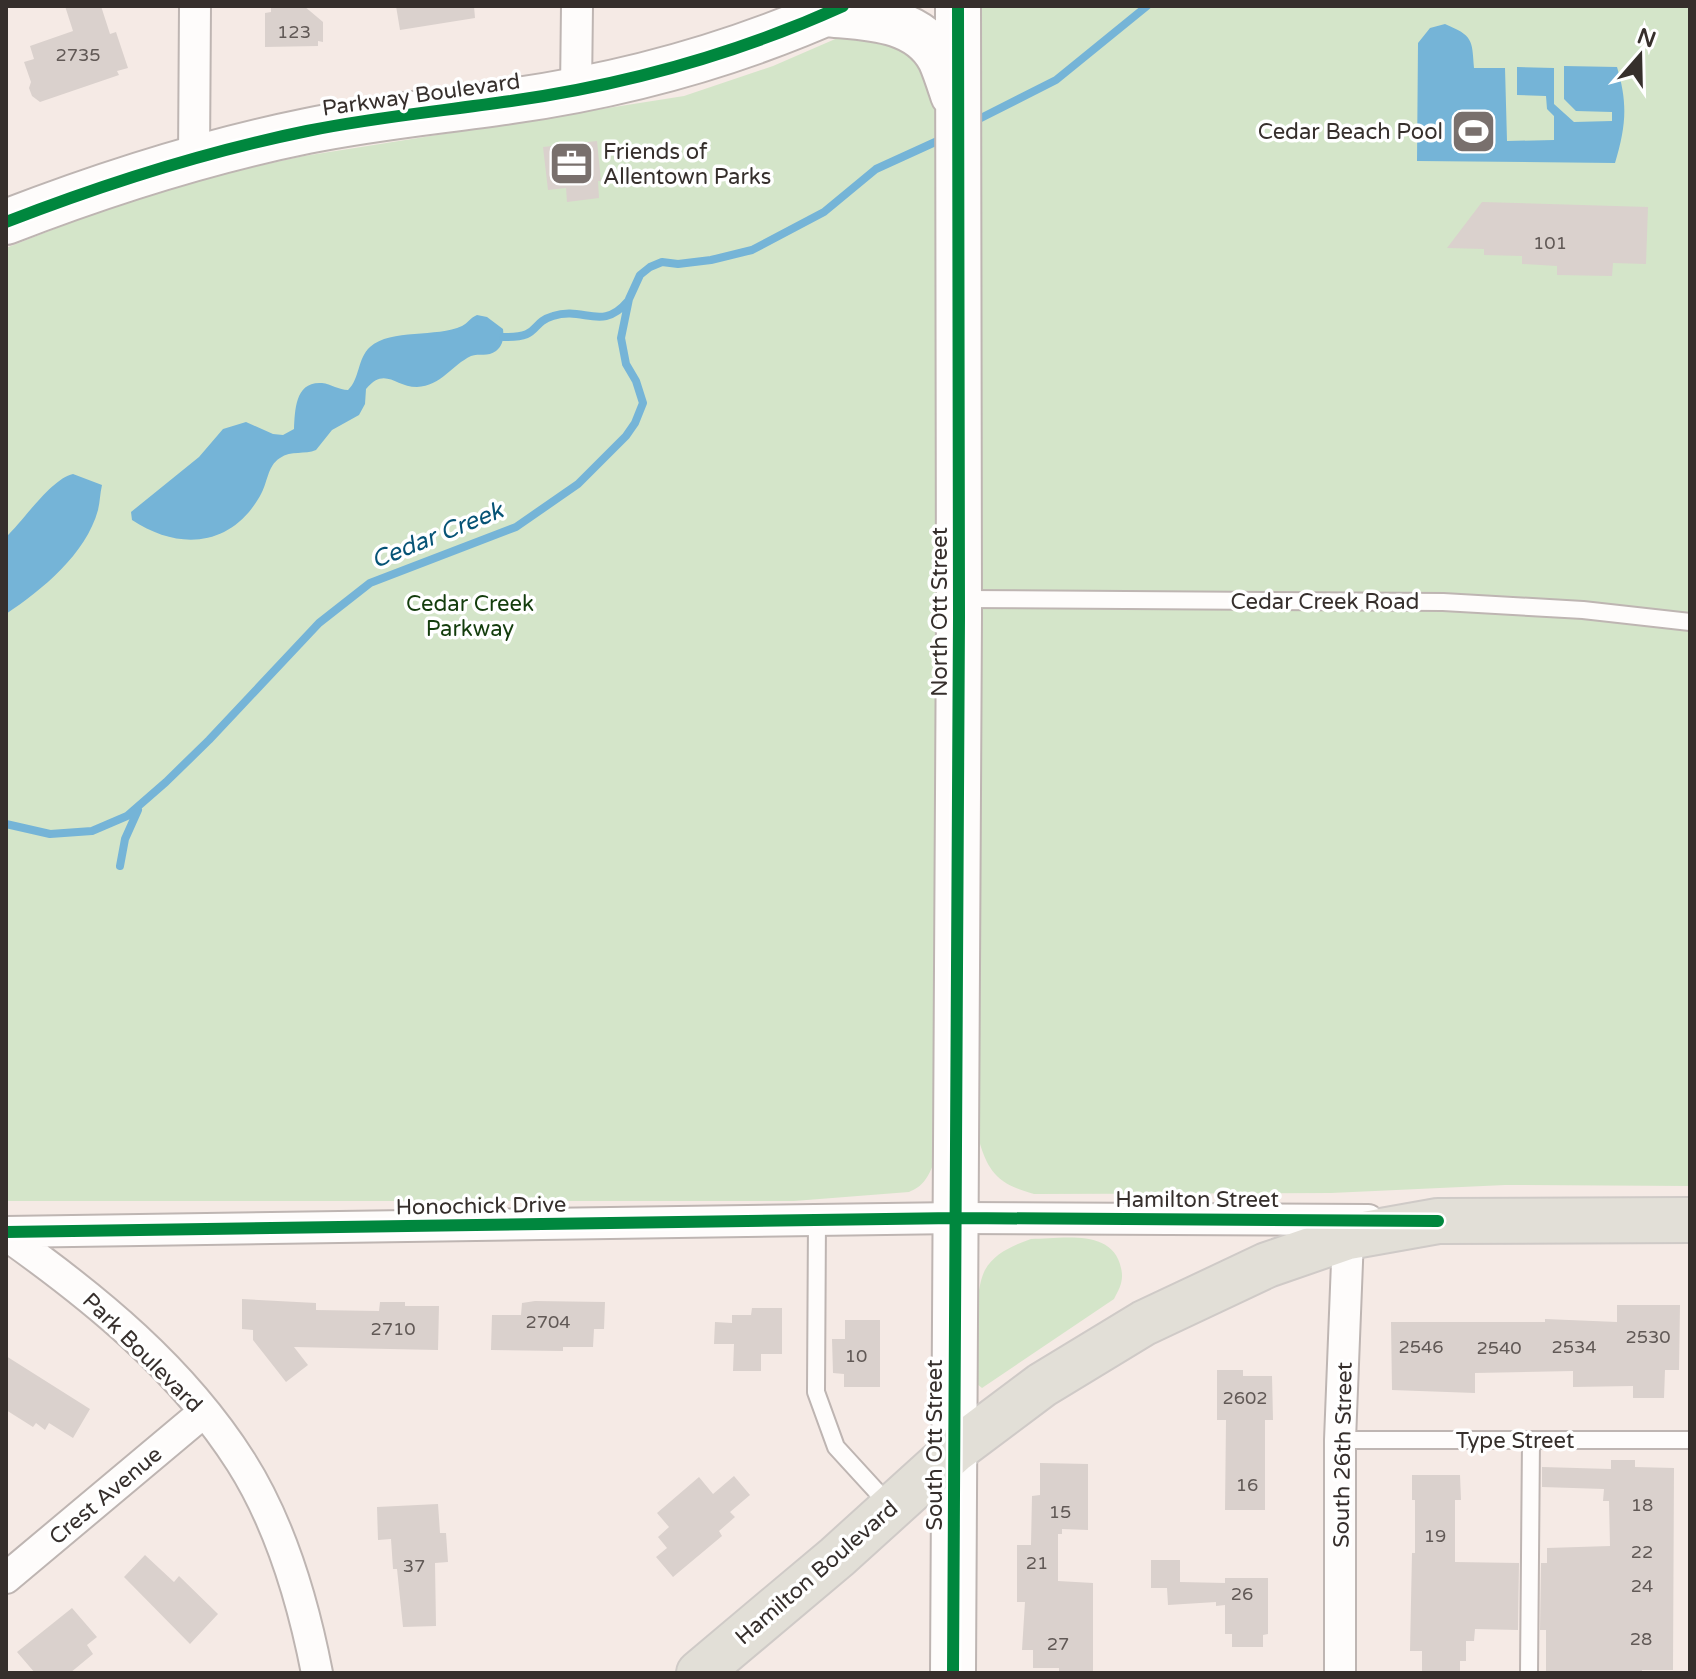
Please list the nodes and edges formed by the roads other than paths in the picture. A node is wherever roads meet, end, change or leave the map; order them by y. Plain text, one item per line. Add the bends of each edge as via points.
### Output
1 (195, 6) edge
2 (577, 6) edge
3 (958, 6) edge
4 (834, 10) edge
5 (576, 90) junction
6 (957, 105) junction
7 (194, 158) junction
8 (6, 222) edge
9 (959, 599) junction
10 (1690, 622) edge
11 (956, 1218) junction
12 (817, 1220) junction
13 (1690, 1220) edge
14 (1438, 1221) junction
15 (6, 1234) edge
16 (1348, 1237) junction
17 (204, 1412) junction
18 (1340, 1440) junction
19 (1531, 1440) junction
20 (1690, 1440) edge
21 (954, 1451) junction
22 (891, 1508) junction
23 (6, 1578) edge
24 (317, 1673) edge
25 (699, 1673) edge
26 (953, 1673) edge
27 (1340, 1673) edge
28 (1529, 1673) edge

1 - 7 street
2 - 5 street
3 - 6 street, North Ott Street
4 - 5 street, Parkway Boulevard via 704,58
4 - 6 street via 891,22 927,41
5 - 7 street, Parkway Boulevard via 308,131
6 - 9 street, North Ott Street
7 - 8 street, Parkway Boulevard
9 - 10 lane, Cedar Creek Road via 1443,602
9 - 11 street, North Ott Street
11 - 12 street, Honochick Drive
11 - 14 street, Hamilton Street
11 - 21 street, South Ott Street
12 - 15 street, Honochick Drive
12 - 22 lane via 816,1392 836,1447
13 - 14 main road, Hamilton Street
14 - 16 main road, Hamilton Street
15 - 17 street, Park Boulevard via 110,1314
16 - 18 street, South 26th Street
16 - 21 main road, Hamilton Boulevard via 1267,1265 1144,1323 1042,1385
17 - 23 street, Crest Avenue
17 - 24 street, Park Boulevard via 242,1463 272,1523 309,1630
18 - 19 lane, Type Street
18 - 27 street, South 26th Street
19 - 20 lane, Type Street
19 - 28 lane
21 - 22 main road, Hamilton Boulevard
21 - 26 street, South Ott Street
22 - 25 main road, Hamilton Boulevard

